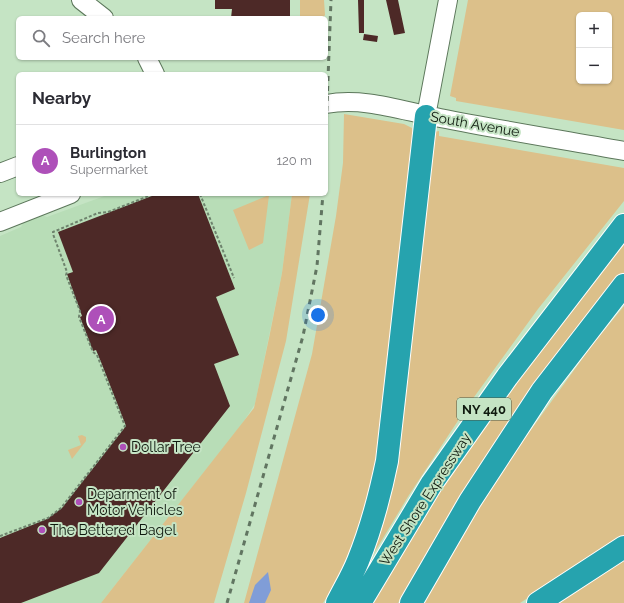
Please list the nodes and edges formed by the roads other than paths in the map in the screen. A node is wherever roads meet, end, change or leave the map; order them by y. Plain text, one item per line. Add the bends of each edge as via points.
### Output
1 (81, 0) edge
2 (448, 0) edge
3 (101, 16) edge
4 (148, 60) edge
5 (154, 72) edge
6 (328, 104) edge
7 (426, 116) junction
8 (617, 150) edge
9 (16, 167) edge
10 (0, 173) edge
11 (66, 196) edge
12 (0, 222) edge
13 (624, 225) edge
14 (624, 285) edge
15 (624, 548) edge
16 (337, 603) edge
17 (360, 603) edge
18 (411, 603) edge
19 (538, 603) edge

1 - 3 street
2 - 7 street
4 - 5 street
6 - 7 street, South Avenue via 352,102 385,105
7 - 8 street, South Avenue
7 - 16 highway via 387,460 369,530 357,563
9 - 10 street
11 - 12 street
13 - 17 highway, West Shore Expressway / NY 440 via 507,377 432,483
14 - 18 highway, NY 440 via 538,398 470,501
15 - 19 highway

